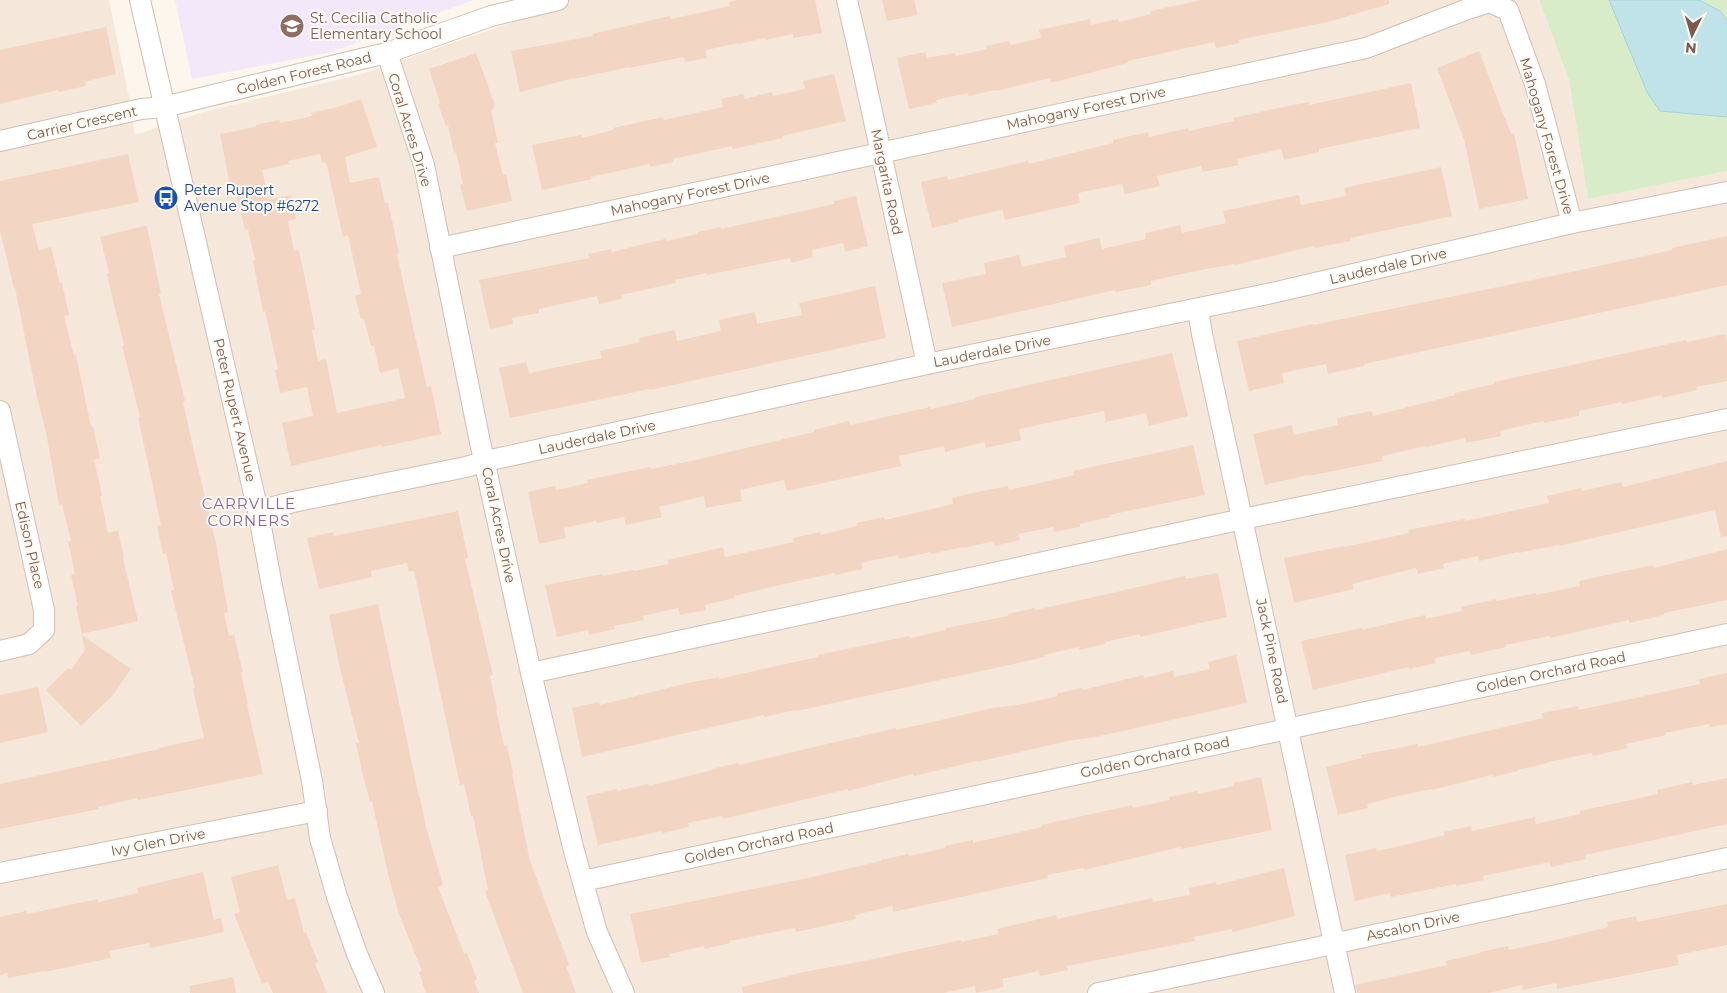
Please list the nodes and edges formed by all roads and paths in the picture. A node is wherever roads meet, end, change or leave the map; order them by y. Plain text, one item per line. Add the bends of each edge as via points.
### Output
1 (140, 0) edge
2 (558, 0) edge
3 (846, 0) edge
4 (387, 53) junction
5 (164, 107) junction
6 (0, 141) edge
7 (880, 154) junction
8 (1727, 192) edge
9 (1572, 224) junction
10 (440, 248) junction
11 (1198, 309) junction
12 (927, 364) junction
13 (0, 411) edge
14 (1727, 420) edge
15 (486, 461) junction
16 (258, 511) junction
17 (1243, 519) junction
18 (1727, 634) edge
19 (0, 651) edge
20 (531, 673) junction
21 (1289, 728) junction
22 (317, 811) junction
23 (1727, 858) edge
24 (0, 873) edge
25 (583, 881) junction
26 (1334, 943) junction
27 (374, 993) edge
28 (624, 993) edge
29 (1098, 993) edge
30 (1345, 993) edge

1 - 5 street, Peter Rupert Avenue
2 - 4 street, Golden Forest Road via 491,16
3 - 7 street, Margarita Road
4 - 5 street, Golden Forest Road
4 - 10 street, Coral Acres Drive via 424,165
5 - 6 street, Carrier Crescent via 141,109
5 - 16 street, Peter Rupert Avenue
7 - 9 street, Mahogany Forest Drive via 1366,48 1489,2 1508,10 1535,84
7 - 10 street, Mahogany Forest Drive
7 - 12 street, Margarita Road
8 - 9 street, Lauderdale Drive
9 - 11 street, Lauderdale Drive
10 - 15 street, Coral Acres Drive
11 - 12 street, Lauderdale Drive
11 - 17 street, Jack Pine Road
12 - 15 street, Lauderdale Drive
13 - 19 street, Edison Place via 44,610 44,630 29,644
14 - 17 street
15 - 16 street, Lauderdale Drive
15 - 20 street, Coral Acres Drive
16 - 22 street, Peter Rupert Avenue
17 - 20 street
17 - 21 street, Jack Pine Road
18 - 21 street, Golden Orchard Road
20 - 25 street, Coral Acres Drive
21 - 25 street, Golden Orchard Road
21 - 26 street, Jack Pine Road
22 - 24 street, Ivy Glen Drive
22 - 27 street, Peter Rupert Avenue via 320,838 337,897
23 - 26 street, Ascalon Drive
25 - 28 street, Coral Acres Drive via 598,932
26 - 29 street, Ascalon Drive
26 - 30 street, Jack Pine Road

